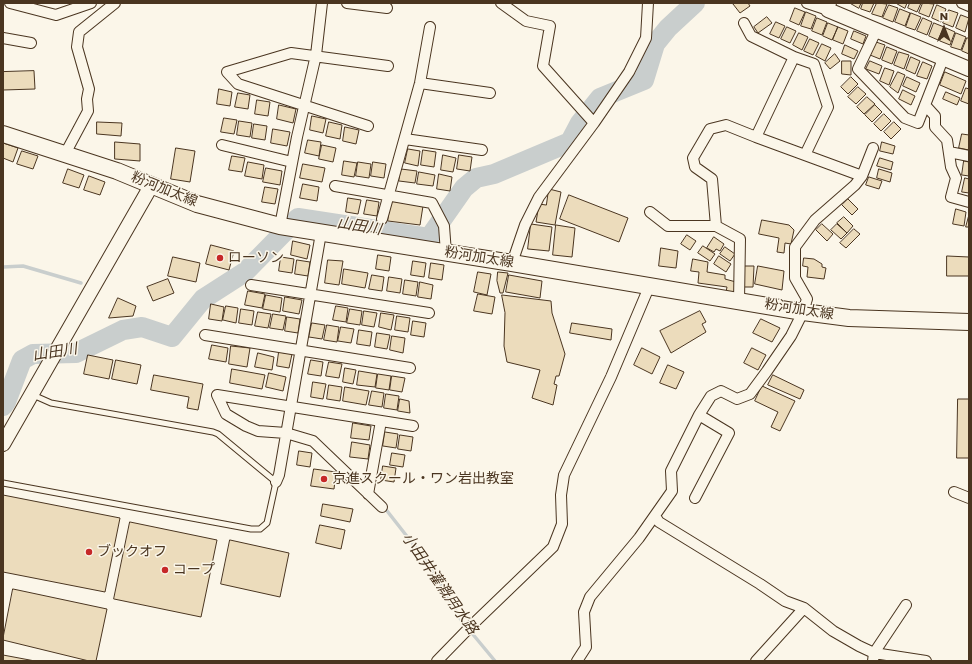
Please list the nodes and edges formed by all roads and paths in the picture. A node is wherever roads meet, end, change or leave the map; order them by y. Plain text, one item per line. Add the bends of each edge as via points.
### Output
1 (10, 3) edge
2 (91, 3) edge
3 (115, 3) edge
4 (322, 3) edge
5 (347, 3) edge
6 (501, 3) edge
7 (648, 3) edge
8 (807, 3) edge
9 (962, 3) edge
10 (829, 6) edge
11 (969, 6) edge
12 (387, 8) dead end
13 (744, 23) dead end
14 (430, 27) dead end
15 (876, 31) junction
16 (3, 38) edge
17 (31, 43) dead end
18 (316, 55) junction
19 (794, 57) junction
20 (943, 59) junction
21 (388, 66) dead end
22 (969, 69) edge
23 (420, 83) junction
24 (490, 93) dead end
25 (925, 105) junction
26 (304, 106) junction
27 (594, 123) junction
28 (368, 126) dead end
29 (3, 134) edge
30 (756, 137) junction
31 (405, 138) junction
32 (222, 145) dead end
33 (873, 148) dead end
34 (482, 150) dead end
35 (949, 152) junction
36 (65, 154) junction
37 (805, 155) junction
38 (969, 156) edge
39 (292, 162) junction
40 (862, 176) junction
41 (151, 186) junction
42 (335, 186) dead end
43 (388, 196) junction
44 (969, 202) edge
45 (650, 212) dead end
46 (382, 219) dead end
47 (716, 226) junction
48 (286, 227) junction
49 (321, 233) junction
50 (446, 253) junction
51 (512, 263) junction
52 (251, 285) dead end
53 (649, 287) junction
54 (310, 295) junction
55 (739, 301) junction
56 (803, 312) junction
57 (429, 313) dead end
58 (969, 322) edge
59 (205, 335) dead end
60 (300, 350) junction
61 (410, 368) dead end
62 (32, 395) junction
63 (290, 407) junction
64 (699, 415) junction
65 (381, 421) junction
66 (413, 426) dead end
67 (286, 433) junction
68 (3, 444) edge
69 (276, 482) junction
70 (3, 483) edge
71 (954, 492) dead end
72 (368, 494) junction
73 (695, 498) dead end
74 (969, 498) edge
75 (382, 507) dead end
76 (655, 516) junction
77 (906, 605) dead end
78 (804, 608) junction
79 (874, 657) edge
80 (437, 661) edge
81 (577, 661) edge
82 (756, 661) edge
83 (926, 661) edge

1 - 2 street via 56,15
3 - 36 street via 79,32 77,47 89,89 88,111
4 - 18 street
5 - 12 street
6 - 27 street via 526,21 550,26 544,66
7 - 27 street via 646,38 629,72
8 - 10 street
9 - 11 street
10 - 15 street
13 - 19 street via 751,36
14 - 23 street
15 - 20 street
15 - 25 street via 858,69 905,118 918,123
16 - 17 street
18 - 21 street
18 - 26 street
18 - 26 street via 291,53 227,72 238,84
19 - 30 street
19 - 37 street via 814,64 828,107
20 - 22 street
20 - 25 street
23 - 24 street
23 - 31 street
25 - 35 street via 935,116 935,127 947,140
26 - 28 street
26 - 39 street
27 - 51 street via 539,197 525,225
29 - 36 main road, 粉河加太線
30 - 37 street
30 - 47 street via 726,125 710,129 693,158 695,167 712,179
31 - 34 street
31 - 43 street
32 - 39 street
33 - 40 street
35 - 38 street
35 - 44 street via 956,178 951,198
36 - 41 main road, 粉河加太線
37 - 40 street
39 - 48 street
40 - 56 street via 815,220 795,247 795,278 807,299
41 - 48 main road, 粉河加太線 via 197,204
41 - 62 street
42 - 43 street
43 - 46 street
43 - 50 street via 432,203 444,226
45 - 47 street via 668,226
47 - 55 street via 740,239
48 - 49 main road, 粉河加太線
49 - 50 main road, 粉河加太線
49 - 54 street
50 - 51 main road, 粉河加太線
51 - 53 main road, 粉河加太線
52 - 54 street
53 - 55 main road, 粉河加太線
53 - 80 street via 611,377 564,475 560,495 562,524 553,548
54 - 57 street
54 - 60 street
55 - 56 main road, 粉河加太線
56 - 58 main road, 粉河加太線 via 849,318
56 - 64 street via 791,336 750,394 737,399 721,391 711,396
59 - 60 street
60 - 61 street
60 - 63 street
62 - 68 street
62 - 69 lane via 51,403 213,432
63 - 65 street
63 - 67 street
63 - 67 street via 217,395 226,414 246,426 258,431
64 - 73 street via 729,433
64 - 76 street via 671,471 672,491
65 - 66 street
65 - 72 street
67 - 69 street
67 - 72 street via 313,441
69 - 70 lane via 267,523 260,529
71 - 74 street
72 - 75 street
76 - 78 street via 659,522 785,601
76 - 81 street via 590,597 584,612 586,647
77 - 79 street
78 - 79 street via 833,631
78 - 82 street
79 - 83 street

